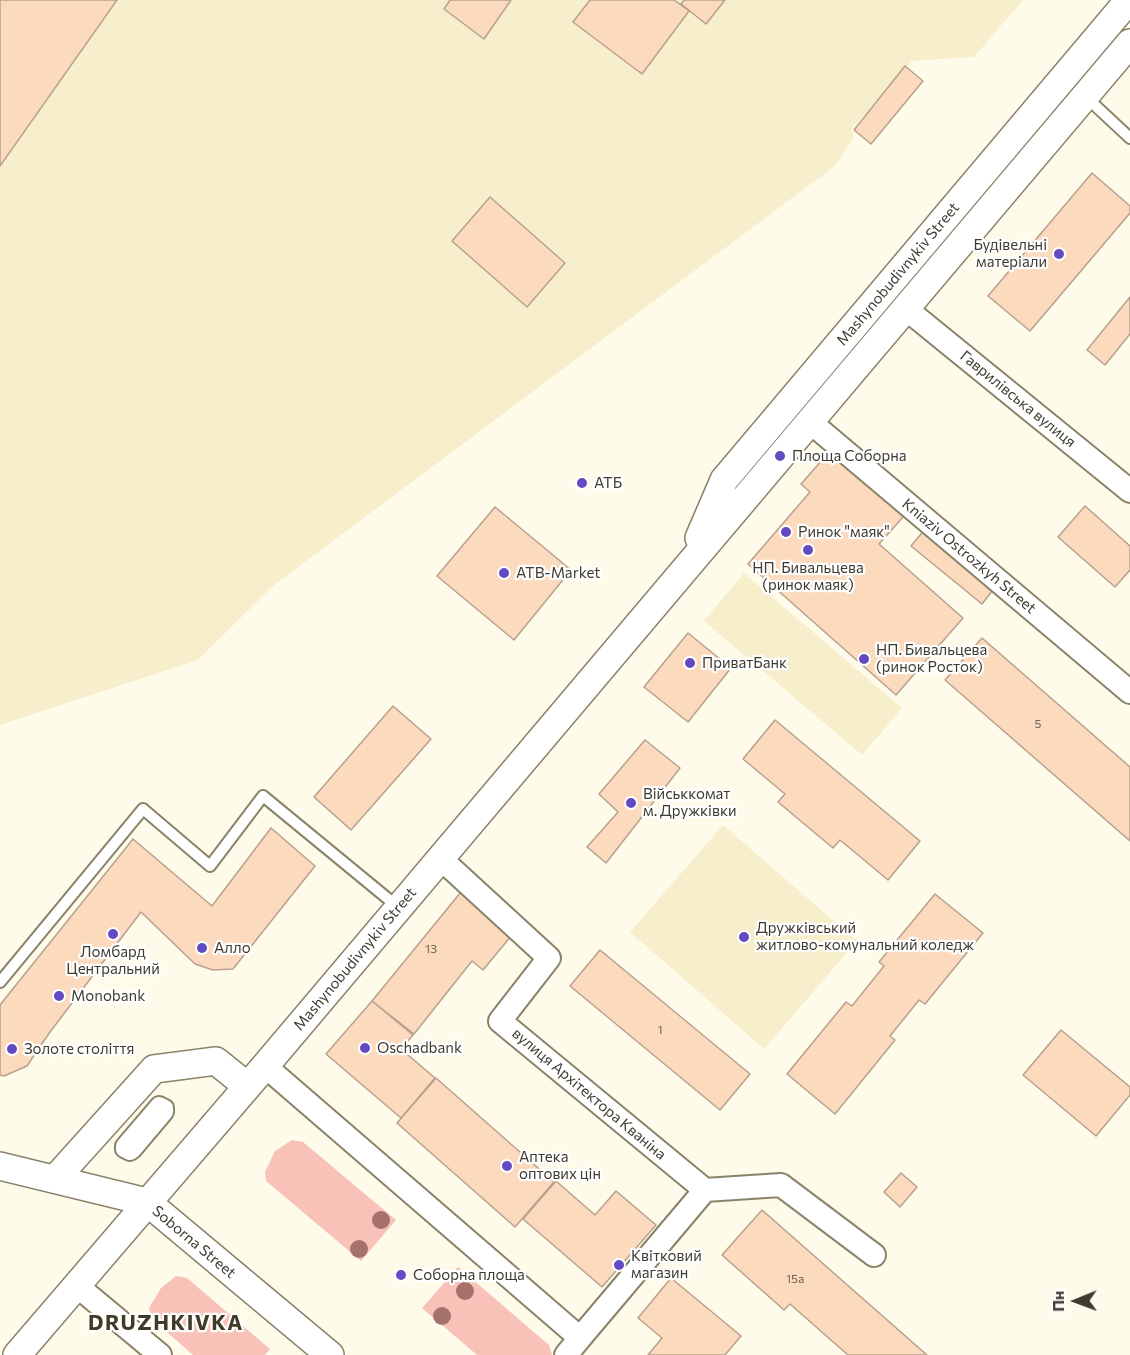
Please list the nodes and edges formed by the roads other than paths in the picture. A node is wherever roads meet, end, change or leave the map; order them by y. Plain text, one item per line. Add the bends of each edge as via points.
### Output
1 (1129, 0) edge
2 (1130, 42) edge
3 (1085, 96) junction
4 (1130, 138) edge
5 (905, 308) junction
6 (809, 421) junction
7 (1130, 491) edge
8 (690, 562) junction
9 (1130, 692) edge
10 (440, 858) junction
11 (398, 908) junction
12 (0, 982) edge
13 (265, 1066) junction
14 (247, 1086) junction
15 (0, 1167) edge
16 (55, 1179) junction
17 (705, 1190) junction
18 (147, 1202) junction
19 (874, 1255) dead end
20 (76, 1285) junction
21 (573, 1346) edge
22 (17, 1355) edge
23 (160, 1355) edge
24 (330, 1355) edge

1 - 8 street, Mashynobudivnykiv Street via 724,480
2 - 3 street, Mashynobudivnykiv Street
3 - 4 lane
3 - 5 street, Mashynobudivnykiv Street
5 - 6 street, Mashynobudivnykiv Street
5 - 7 street, Гаврилівська вулиця
6 - 8 street, Mashynobudivnykiv Street
6 - 9 street, Kniaziv Ostrozkyh Street
8 - 10 street, Mashynobudivnykiv Street
10 - 11 street, Mashynobudivnykiv Street
10 - 17 street, вулиця Архітектора Кваніна via 549,957 500,1021
11 - 12 lane via 263,796 210,866 142,809
11 - 13 street, Mashynobudivnykiv Street
13 - 14 street, Mashynobudivnykiv Street
13 - 21 street
14 - 16 street via 216,1061 154,1070
14 - 18 street, Mashynobudivnykiv Street
15 - 16 street, Soborna Street
16 - 18 street, Soborna Street
17 - 19 street via 781,1185
17 - 21 street
18 - 20 street, Mashynobudivnykiv Street
18 - 24 street, Soborna Street
20 - 22 street, Mashynobudivnykiv Street
20 - 23 street

